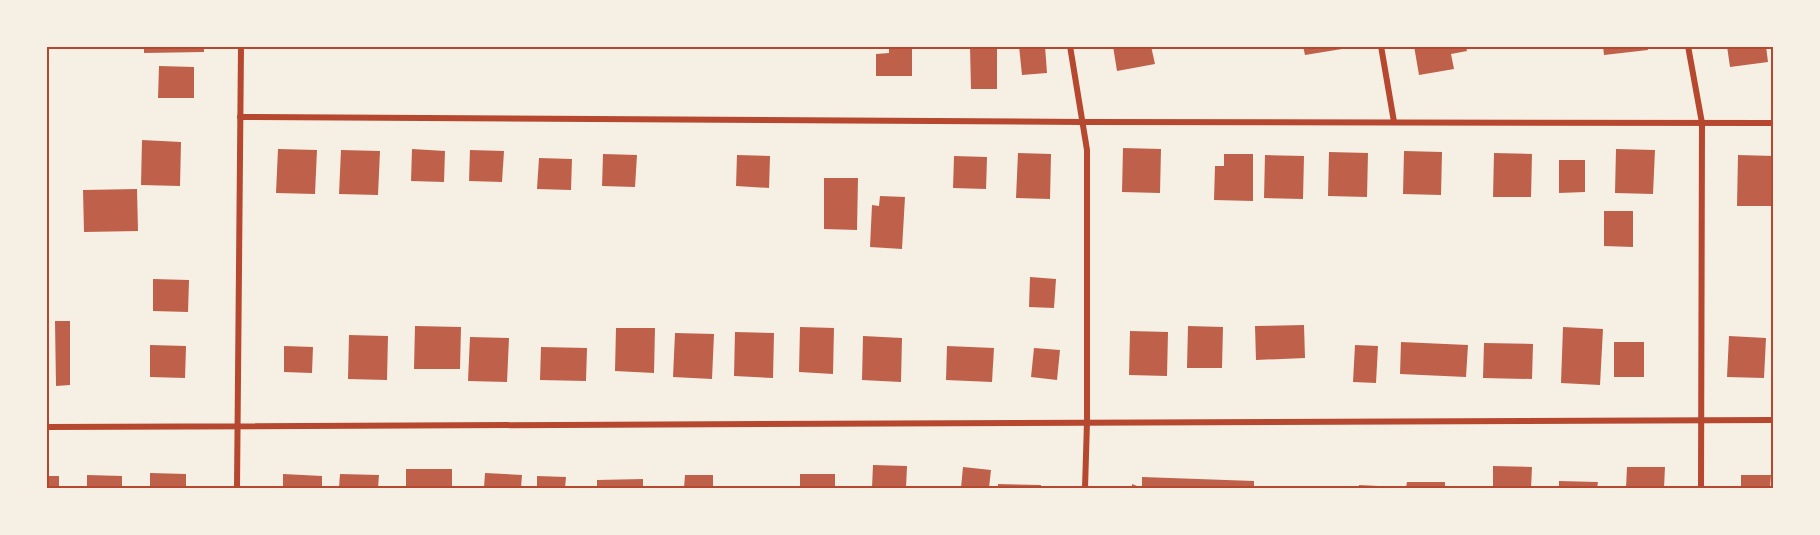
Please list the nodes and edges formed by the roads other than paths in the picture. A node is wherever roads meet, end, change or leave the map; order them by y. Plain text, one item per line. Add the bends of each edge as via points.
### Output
1 (241, 46) edge
2 (1070, 46) edge
3 (1381, 46) edge
4 (1688, 46) edge
5 (240, 117) junction
6 (1082, 122) junction
7 (1394, 122) junction
8 (1702, 123) junction
9 (1773, 123) edge
10 (1700, 420) junction
11 (1773, 420) edge
12 (1087, 422) junction
13 (238, 426) junction
14 (46, 427) edge
15 (237, 489) edge
16 (1085, 489) edge
17 (1701, 489) edge

1 - 5 street
2 - 6 street
3 - 7 street
4 - 8 street
5 - 6 street
5 - 13 street
6 - 7 street
6 - 12 street via 1087,150
7 - 8 street
8 - 9 street
8 - 10 street
10 - 11 street
10 - 12 street
10 - 17 street
12 - 13 street
12 - 16 street
13 - 14 street
13 - 15 street

